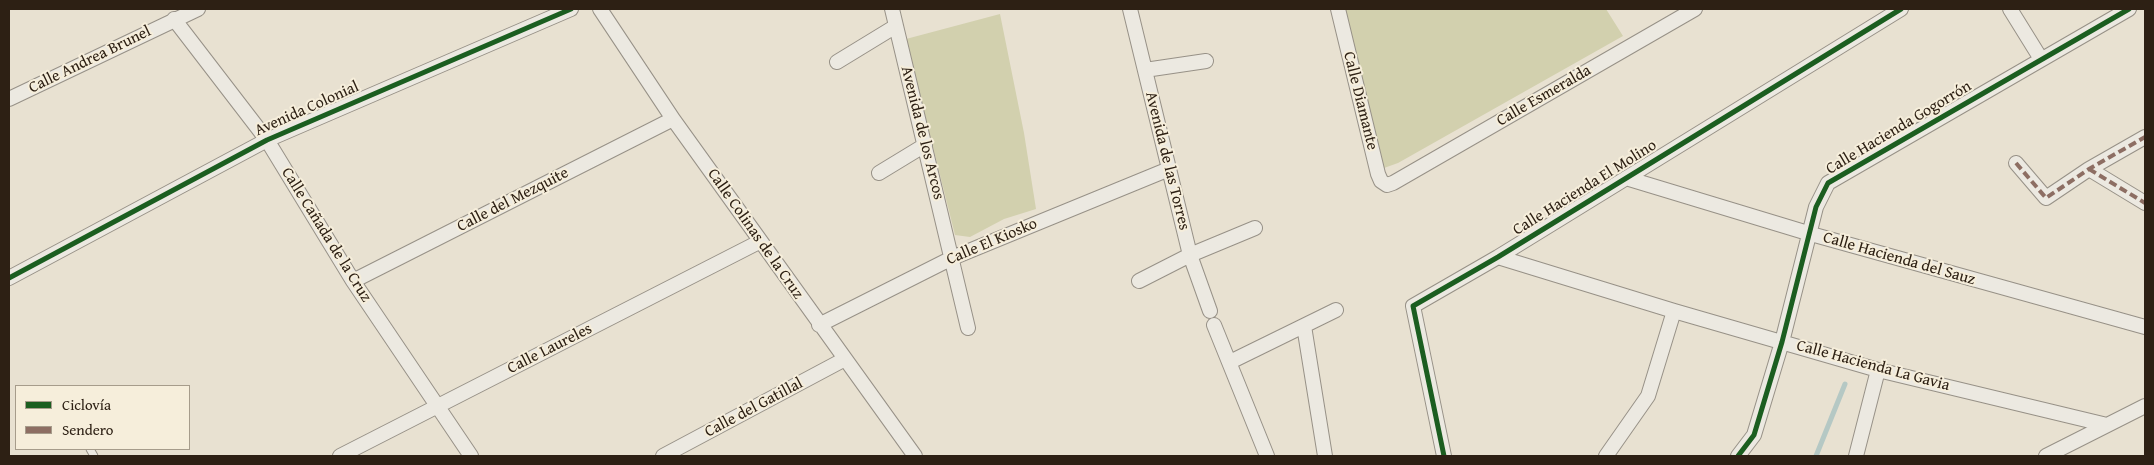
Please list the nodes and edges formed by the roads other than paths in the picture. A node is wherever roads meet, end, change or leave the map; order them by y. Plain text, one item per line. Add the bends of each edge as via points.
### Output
1 (198, 9) edge
2 (571, 9) edge
3 (600, 9) edge
4 (892, 9) edge
5 (1130, 9) edge
6 (1338, 9) edge
7 (1695, 9) edge
8 (1900, 9) edge
9 (2010, 9) edge
10 (2129, 9) edge
11 (1680, 12) edge
12 (174, 19) junction
13 (896, 26) junction
14 (1206, 60) dead end
15 (2041, 60) junction
16 (837, 62) dead end
17 (1145, 70) junction
18 (9, 99) edge
19 (673, 119) junction
20 (2145, 137) edge
21 (267, 140) junction
22 (925, 145) junction
23 (2016, 163) dead end
24 (1169, 169) junction
25 (2089, 169) junction
26 (879, 173) dead end
27 (1626, 178) junction
28 (1393, 184) joint
29 (2145, 203) edge
30 (1255, 228) dead end
31 (1811, 234) junction
32 (759, 242) junction
33 (1190, 256) junction
34 (1498, 257) junction
35 (952, 258) junction
36 (9, 278) edge
37 (1139, 280) dead end
38 (353, 281) junction
39 (1336, 310) dead end
40 (1210, 311) dead end
41 (1674, 312) junction
42 (819, 325) junction
43 (1214, 325) dead end
44 (1304, 326) junction
45 (2145, 327) edge
46 (968, 328) dead end
47 (1782, 342) junction
48 (846, 359) junction
49 (1230, 362) junction
50 (1878, 370) junction
51 (2145, 406) edge
52 (438, 407) junction
53 (2107, 425) junction
54 (340, 456) edge
55 (471, 456) edge
56 (663, 456) edge
57 (915, 456) edge
58 (1267, 456) edge
59 (1325, 456) edge
60 (1444, 456) edge
61 (1606, 456) edge
62 (1738, 456) edge
63 (1856, 456) edge
64 (2046, 456) edge

1 - 12 street, Calle Andrea Brunel
2 - 21 street, Avenida Colonial
3 - 19 street, Calle Colinas de la Cruz
4 - 13 street, Avenida de los Arcos
5 - 17 street, Avenida de las Torres
6 - 28 street, Calle Diamante via 1378,174 1381,181
7 - 11 street, Calle Esmeralda
8 - 27 street, Calle Hacienda El Molino
9 - 15 street
10 - 15 street, Calle Hacienda Gogorrón
11 - 28 street, Calle Esmeralda
12 - 18 street, Calle Andrea Brunel
12 - 21 street, Calle Cañada de la Cruz
13 - 16 street
13 - 22 street, Avenida de los Arcos
14 - 17 street
15 - 31 street, Calle Hacienda Gogorrón via 1828,183 1816,207
17 - 24 street, Avenida de las Torres
19 - 32 street, Calle Colinas de la Cruz
19 - 38 street, Calle del Mezquite
20 - 25 street
21 - 36 street, Avenida Colonial
21 - 38 street, Calle Cañada de la Cruz
22 - 26 street
22 - 35 street, Avenida de los Arcos
23 - 25 street via 2046,198
24 - 33 street, Avenida de las Torres
24 - 35 street, Calle El Kiosko
25 - 29 street
27 - 31 street, Calle Hacienda del Sauz
27 - 34 street, Calle Hacienda El Molino
30 - 33 street
31 - 45 street, Calle Hacienda del Sauz
31 - 47 street, Calle Hacienda Gogorrón
32 - 42 street, Calle Colinas de la Cruz
32 - 52 street, Calle Laureles
33 - 37 street
33 - 40 street, Avenida de las Torres
34 - 41 street, Calle Hacienda La Gavia
34 - 60 street, Calle Hacienda El Molino via 1413,306
35 - 42 street, Calle El Kiosko
35 - 46 street, Avenida de los Arcos
38 - 52 street, Calle Cañada de la Cruz
39 - 44 street
41 - 47 street, Calle Hacienda La Gavia
41 - 61 street via 1648,396
42 - 48 street, Calle Colinas de la Cruz
43 - 49 street
44 - 49 street
44 - 59 street
47 - 50 street, Calle Hacienda La Gavia
47 - 62 street, Calle Hacienda Gogorrón via 1754,435
48 - 56 street, Calle del Gatillal
48 - 57 street, Calle Colinas de la Cruz
49 - 58 street
50 - 53 street, Calle Hacienda La Gavia
50 - 63 street
51 - 53 street
52 - 54 street, Calle Laureles
52 - 55 street, Calle Cañada de la Cruz
53 - 64 street

